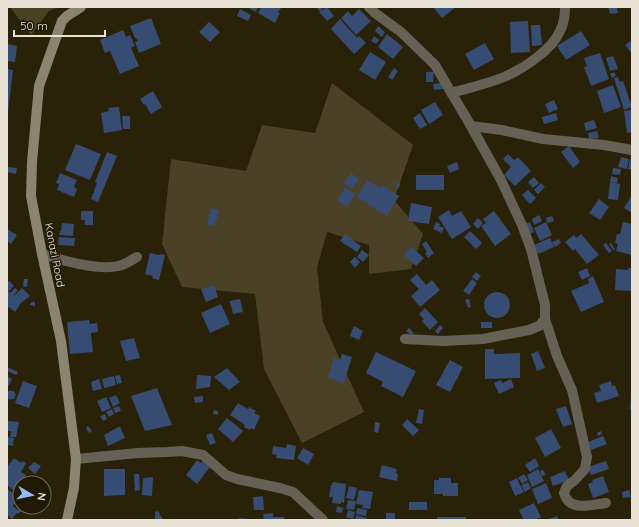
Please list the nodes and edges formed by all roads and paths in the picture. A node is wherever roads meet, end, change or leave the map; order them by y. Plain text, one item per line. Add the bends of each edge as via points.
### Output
1 (81, 7) edge
2 (369, 7) edge
3 (565, 7) edge
4 (451, 93) junction
5 (471, 126) junction
6 (632, 150) edge
7 (42, 254) junction
8 (137, 257) dead end
9 (545, 319) junction
10 (405, 339) dead end
11 (76, 459) junction
12 (606, 503) dead end
13 (67, 520) edge
14 (322, 520) edge

1 - 7 main road, Kanazi Road via 62,21 39,86 31,196
2 - 4 street via 435,65
3 - 4 street via 560,32 547,49 504,77
4 - 5 street
5 - 6 street via 544,139
5 - 9 street via 522,225 531,249 545,305
7 - 8 street via 60,260 103,267 117,267
7 - 11 main road, Kanazi Road via 61,341
9 - 10 street via 539,326 528,330 484,339
9 - 12 street via 572,390 587,458 585,469 567,486 565,499 570,504 586,506
11 - 13 main road, Kanazi Road via 74,488
11 - 14 street via 182,451 202,455 226,475 293,492

